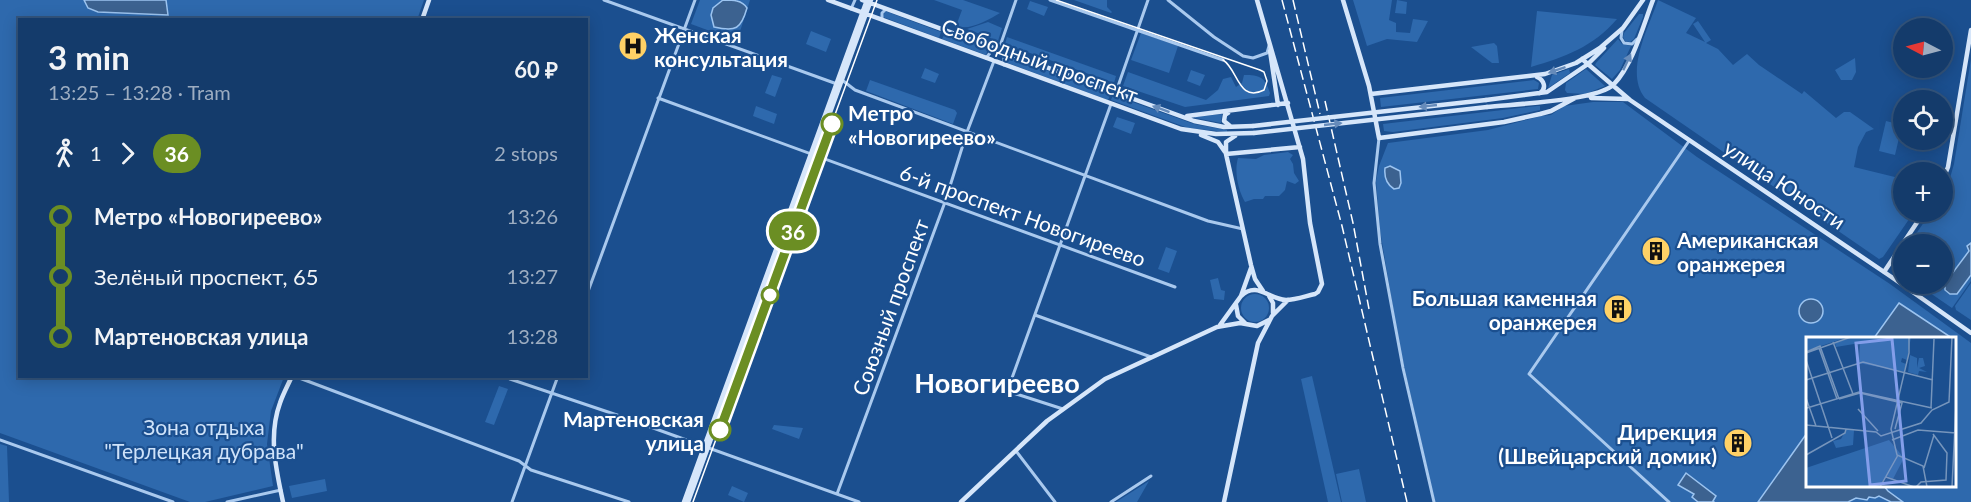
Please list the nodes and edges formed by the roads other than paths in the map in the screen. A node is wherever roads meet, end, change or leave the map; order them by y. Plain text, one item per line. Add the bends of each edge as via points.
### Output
1 (429, 0) edge
2 (604, 0) edge
3 (695, 0) edge
4 (828, 0) edge
5 (855, 0) edge
6 (1016, 0) edge
7 (1050, 0) edge
8 (1148, 0) edge
9 (1168, 0) edge
10 (1257, 0) edge
11 (1343, 0) edge
12 (1643, 0) edge
13 (1653, 0) edge
14 (867, 1) edge
15 (851, 9) junction
16 (886, 9) junction
17 (864, 13) junction
18 (423, 18) edge
19 (882, 20) junction
20 (684, 28) junction
21 (1623, 28) junction
22 (1137, 30) junction
23 (1971, 30) edge
24 (1638, 38) junction
25 (1610, 41) junction
26 (1269, 44) junction
27 (990, 47) junction
28 (998, 50) junction
29 (1008, 53) junction
30 (986, 58) junction
31 (1582, 59) junction
32 (1223, 60) dead end
33 (994, 61) junction
34 (1588, 64) junction
35 (1004, 65) junction
36 (1538, 76) junction
37 (839, 83) junction
38 (1613, 86) junction
39 (1106, 89) junction
40 (1116, 92) junction
41 (1371, 94) junction
42 (1538, 94) junction
43 (1582, 97) junction
44 (658, 98) junction
45 (1575, 98) junction
46 (1101, 100) junction
47 (1630, 100) junction
48 (1525, 102) junction
49 (1288, 103) junction
50 (1111, 104) junction
51 (1278, 105) junction
52 (1232, 111) junction
53 (1540, 114) junction
54 (1183, 117) junction
55 (1232, 127) junction
56 (1181, 129) junction
57 (967, 132) junction
58 (1244, 134) junction
59 (1379, 138) junction
60 (1689, 140) junction
61 (1300, 147) junction
62 (812, 154) junction
63 (1226, 154) junction
64 (1949, 162) edge
65 (1086, 175) junction
66 (945, 202) junction
67 (1917, 222) edge
68 (1243, 229) junction
69 (1061, 244) junction
70 (1251, 265) junction
71 (1884, 272) junction
72 (1175, 287) dead end
73 (588, 291) edge
74 (1264, 292) junction
75 (1239, 297) junction
76 (1288, 300) junction
77 (1035, 315) junction
78 (1270, 318) junction
79 (1247, 325) junction
80 (1217, 327) junction
81 (1971, 333) edge
82 (1258, 343) junction
83 (1151, 357) junction
84 (292, 378) edge
85 (298, 378) edge
86 (507, 378) edge
87 (557, 378) edge
88 (552, 393) junction
89 (1063, 409) junction
90 (0, 440) edge
91 (706, 447) junction
92 (1016, 450) junction
93 (526, 465) junction
94 (1151, 476) dead end
95 (281, 490) junction
96 (837, 494) junction
97 (173, 502) edge
98 (227, 502) edge
99 (283, 502) edge
100 (512, 502) edge
101 (629, 502) edge
102 (686, 502) edge
103 (859, 502) edge
104 (961, 502) edge
105 (1055, 502) edge
106 (1111, 502) edge
107 (1224, 502) edge
108 (1434, 502) edge
109 (1669, 502) edge

1 - 18 main road
2 - 20 street
3 - 20 street
4 - 15 main road, Свободный проспект
5 - 15 street
6 - 28 street
7 - 22 street
8 - 22 street
9 - 26 street via 1244,57 1267,53
10 - 26 main road
11 - 41 main road
12 - 21 main road
13 - 24 main road
14 - 16 main road, Свободный проспект
14 - 17 main road
15 - 17 main road, Свободный проспект
16 - 19 street
16 - 27 main road, Свободный проспект
17 - 19 main road, Свободный проспект
17 - 37 main road
19 - 30 main road, Свободный проспект
20 - 37 street
20 - 44 street
21 - 24 street via 1624,42 1632,44
21 - 25 main road
22 - 32 street
22 - 40 street
23 - 64 main road
38 -> 24 main road
25 - 31 main road
25 - 34 main road
26 - 49 main road
26 - 51 main road
27 - 28 main road, Свободный проспект
27 - 30 street
28 - 29 main road, Свободный проспект
29 - 35 street
29 - 39 main road, Свободный проспект
30 - 33 main road, Свободный проспект
31 - 34 main road, улица Юности
31 -> 36 main road
33 - 35 main road, Свободный проспект
33 - 57 street, Союзный проспект
34 - 38 main road, улица Юности
34 - 42 main road
35 - 46 main road, Свободный проспект
36 - 41 main road
36 - 42 main road via 1544,86
37 - 57 street
37 - 62 main road
38 - 43 main road
38 - 47 main road, улица Юности
39 - 40 main road, Свободный проспект
39 - 46 street
54 -> 40 main road, Свободный проспект
41 - 59 main road
42 -> 55 main road, Свободный проспект, bridge
43 - 45 main road, Свободный проспект
43 - 47 main road
44 - 62 street, 6-й проспект Новогиреево
44 - 73 street
45 - 48 main road, Свободный проспект
45 - 53 main road
46 - 50 main road, Свободный проспект
47 - 60 main road, улица Юности
48 - 53 main road via 1542,103 1545,110
58 -> 48 main road, Свободный проспект, bridge
49 - 51 main road
49 - 61 main road
50 - 56 main road, Свободный проспект
50 - 65 street
51 - 52 main road
52 - 54 main road
52 - 55 main road via 1224,120
53 - 59 main road
54 - 55 main road, Свободный проспект
56 - 58 main road, Свободный проспект
56 - 63 main road via 1215,141
57 - 65 street
57 - 66 street, Союзный проспект
58 - 63 main road via 1228,140
59 - 108 street via 1374,183 1380,244
60 - 71 main road, улица Юности
60 - 109 street via 1529,374
61 - 63 main road
61 - 76 main road via 1322,279 1315,294
62 - 66 street, 6-й проспект Новогиреево
62 - 91 main road
63 - 68 main road
65 - 68 street via 1208,221
65 - 69 street
66 - 69 street, 6-й проспект Новогиреево
66 - 96 street, Союзный проспект
67 - 71 main road
68 - 70 main road
69 - 72 street, 6-й проспект Новогиреево
69 - 77 street
70 - 74 main road
70 - 75 main road
71 - 81 main road, улица Юности
74 - 75 main road via 1251,290
74 - 76 main road
74 - 78 main road via 1273,303
75 - 79 main road via 1237,312
75 - 80 main road
76 - 78 main road
77 - 83 street
77 - 89 street via 1008,389
78 - 79 main road via 1261,325
78 - 82 main road
79 - 80 main road via 1231,323
79 - 82 main road via 1256,333
80 - 83 main road
82 - 107 main road
83 - 89 main road via 1106,379
84 - 95 main road via 280,403 274,431
85 - 93 street
86 - 88 street
87 - 88 street
88 - 91 street
88 - 93 street
89 - 92 main road
90 - 97 street
91 - 96 street
91 - 102 main road
92 - 104 main road
92 - 105 street
93 - 100 street
93 - 101 street via 531,470
94 - 106 street
95 - 98 street
95 - 99 main road
96 - 103 street

